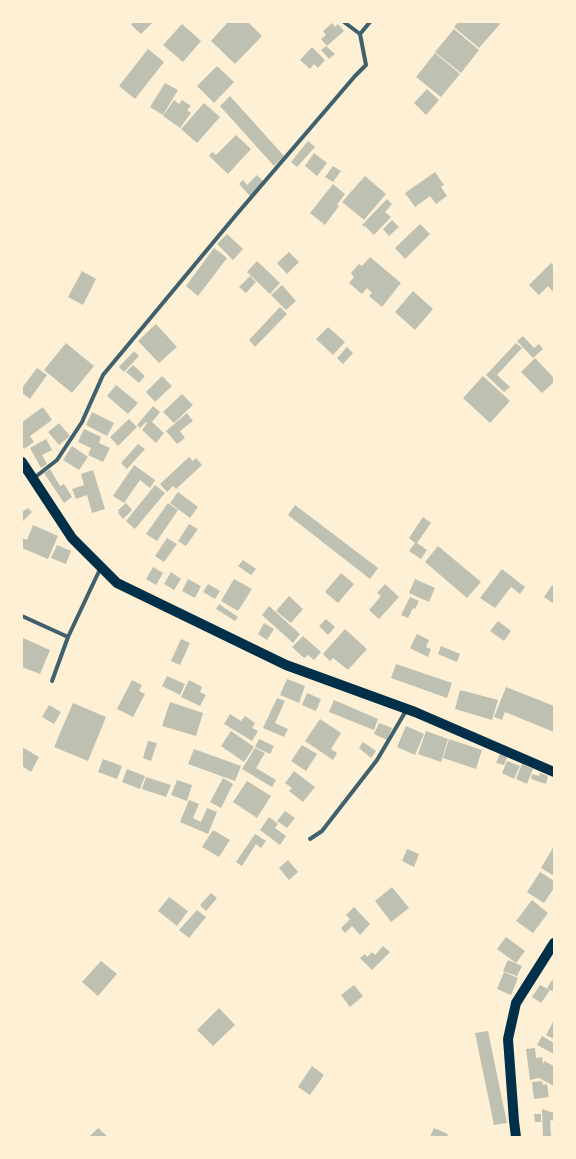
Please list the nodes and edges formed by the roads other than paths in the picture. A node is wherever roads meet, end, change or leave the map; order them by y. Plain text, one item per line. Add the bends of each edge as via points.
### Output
1 (344, 22) edge
2 (370, 22) edge
3 (360, 34) junction
4 (22, 462) edge
5 (33, 479) junction
6 (101, 566) junction
7 (22, 616) edge
8 (68, 637) junction
9 (52, 681) dead end
10 (407, 709) junction
11 (554, 772) edge
12 (310, 839) dead end
13 (554, 943) edge
14 (516, 1137) edge

1 - 3 street
2 - 3 street
3 - 5 street via 366,65 236,215 103,375 82,422 57,460
4 - 5 main road
5 - 6 main road via 72,538
6 - 8 street
6 - 10 main road via 117,583 286,664
7 - 8 street
8 - 9 street
10 - 11 main road
10 - 12 street via 377,760 322,832
13 - 14 main road via 516,1003 508,1039

